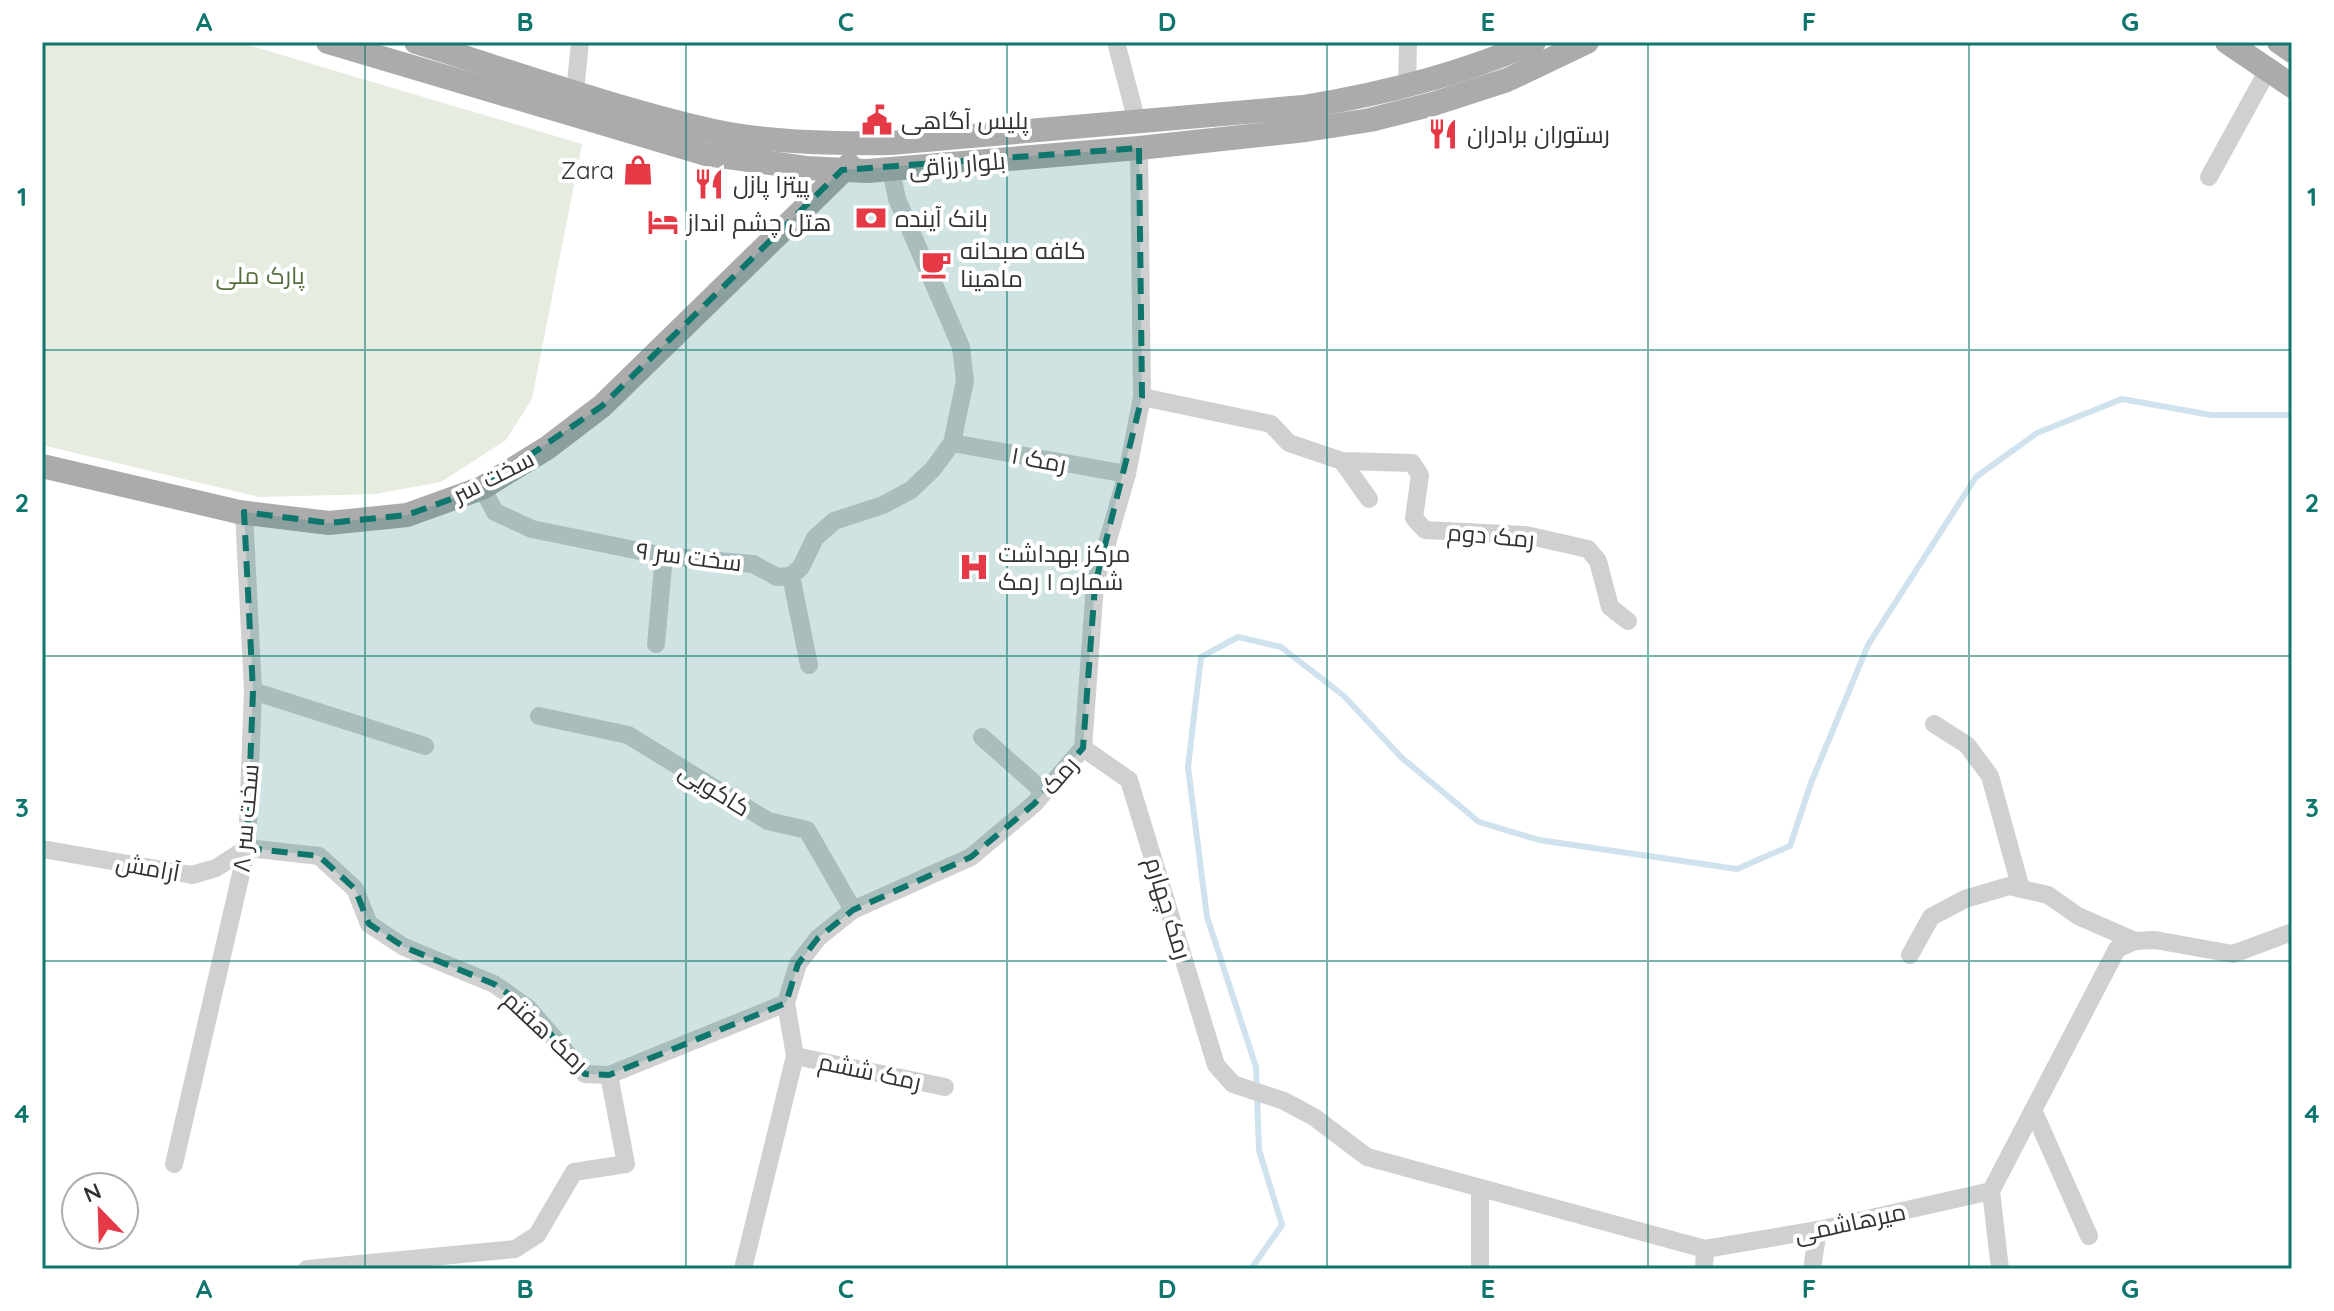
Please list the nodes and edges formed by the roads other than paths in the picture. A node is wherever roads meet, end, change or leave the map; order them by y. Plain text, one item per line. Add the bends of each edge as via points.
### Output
1 (328, 42) edge
2 (416, 42) edge
3 (580, 42) edge
4 (1116, 42) edge
5 (1408, 42) edge
6 (1534, 42) edge
7 (1587, 42) edge
8 (2227, 42) edge
9 (2279, 42) edge
10 (2292, 51) edge
11 (2268, 70) junction
12 (2292, 86) edge
13 (1407, 87) junction
14 (575, 92) junction
15 (1137, 122) junction
16 (891, 143) junction
17 (840, 144) junction
18 (1139, 148) junction
19 (842, 170) junction
20 (891, 170) junction
21 (2209, 177) dead end
22 (1142, 397) junction
23 (952, 443) junction
24 (1342, 461) junction
25 (42, 466) edge
26 (1127, 474) junction
27 (482, 488) junction
28 (1369, 499) dead end
29 (244, 512) junction
30 (664, 556) junction
31 (791, 576) junction
32 (1628, 621) dead end
33 (656, 644) dead end
34 (809, 665) dead end
35 (253, 691) junction
36 (539, 716) dead end
37 (1934, 724) dead end
38 (982, 737) dead end
39 (425, 746) dead end
40 (1083, 748) junction
41 (1044, 792) junction
42 (247, 848) junction
43 (43, 855) edge
44 (2021, 889) junction
45 (853, 910) junction
46 (2292, 932) edge
47 (2135, 941) junction
48 (1910, 955) dead end
49 (786, 1003) junction
50 (795, 1056) junction
51 (609, 1075) junction
52 (1233, 1084) joint
53 (945, 1087) dead end
54 (2033, 1110) junction
55 (174, 1164) dead end
56 (1480, 1188) junction
57 (1991, 1191) junction
58 (1818, 1230) junction
59 (2089, 1236) dead end
60 (1705, 1249) junction
61 (307, 1269) edge
62 (743, 1269) edge
63 (1480, 1269) edge
64 (1704, 1269) edge
65 (1812, 1269) edge
66 (2000, 1269) edge

1 - 19 main road, بلوار رزاقی via 706,154
2 - 14 main road, بلوار رزاقی
3 - 14 street
4 - 15 street
5 - 13 street
6 - 13 main road, بلوار رزاقی
7 - 18 main road, بلوار رزاقی via 1507,80 1370,120
8 - 11 main road
9 - 10 main road
11 - 12 main road
11 - 21 street
13 - 15 main road, بلوار رزاقی via 1303,107
14 - 17 main road, بلوار رزاقی via 711,131
15 - 16 main road, بلوار رزاقی
15 - 18 main road
16 - 17 main road, بلوار رزاقی
16 - 20 main road via 881,152
17 - 19 main road via 851,156
18 - 20 main road, بلوار رزاقی
18 - 22 street, رمک
19 - 20 main road, بلوار رزاقی
19 - 27 main road, سخت سر via 602,406
20 - 23 street via 897,199 961,347 965,381
22 - 24 street, رمک دوم via 1271,424 1289,443
22 - 26 street, رمک
23 - 26 street, رمک ۱
23 - 31 street via 911,490 834,521 815,538
24 - 28 street
24 - 32 street, رمک دوم via 1412,463 1420,475 1414,518 1425,530 1526,535 1588,549 1598,561 1610,607
25 - 29 main road, سخت سر
26 - 40 street, رمک via 1095,585
27 - 29 main road, سخت سر via 407,515 329,523
27 - 30 street, سخت سر ۹ via 495,512 532,529
29 - 35 street, سخت سر ۸
30 - 31 street, سخت سر ۹ via 753,564 777,577
30 - 33 street
31 - 34 street
35 - 39 street
35 - 42 street, سخت سر ۸
36 - 45 street, کاکویی via 628,735 768,821 807,830
37 - 44 street via 1967,745 1990,776
38 - 41 street
40 - 41 street, رمک
40 - 52 street, رمک چهارم via 1129,780 1216,1065
41 - 45 street, رمک via 971,857
42 - 43 street, آرامش via 216,868 192,875
42 - 51 street, رمک هفتم via 319,856 355,889 369,924 404,947 494,984 528,1008 585,1074
42 - 55 street, سخت سر ۸
44 - 47 street via 2048,895 2078,916
44 - 48 street via 2009,886 1965,899 1931,917
45 - 49 street, رمک via 818,938 798,964
46 - 47 street via 2233,954
47 - 54 street via 2117,949
49 - 50 street, رمک
49 - 51 street, رمک هفتم
50 - 53 street, رمک ششم
50 - 62 street, رمک
51 - 61 street via 626,1164 574,1172 537,1235 515,1249
52 - 56 street, میرهاشمی via 1314,1117 1367,1157
54 - 57 street
54 - 59 street
56 - 60 street, میرهاشمی
56 - 63 street
57 - 58 street, میرهاشمی
57 - 66 street
58 - 60 street, میرهاشمی
58 - 65 street
60 - 64 street

